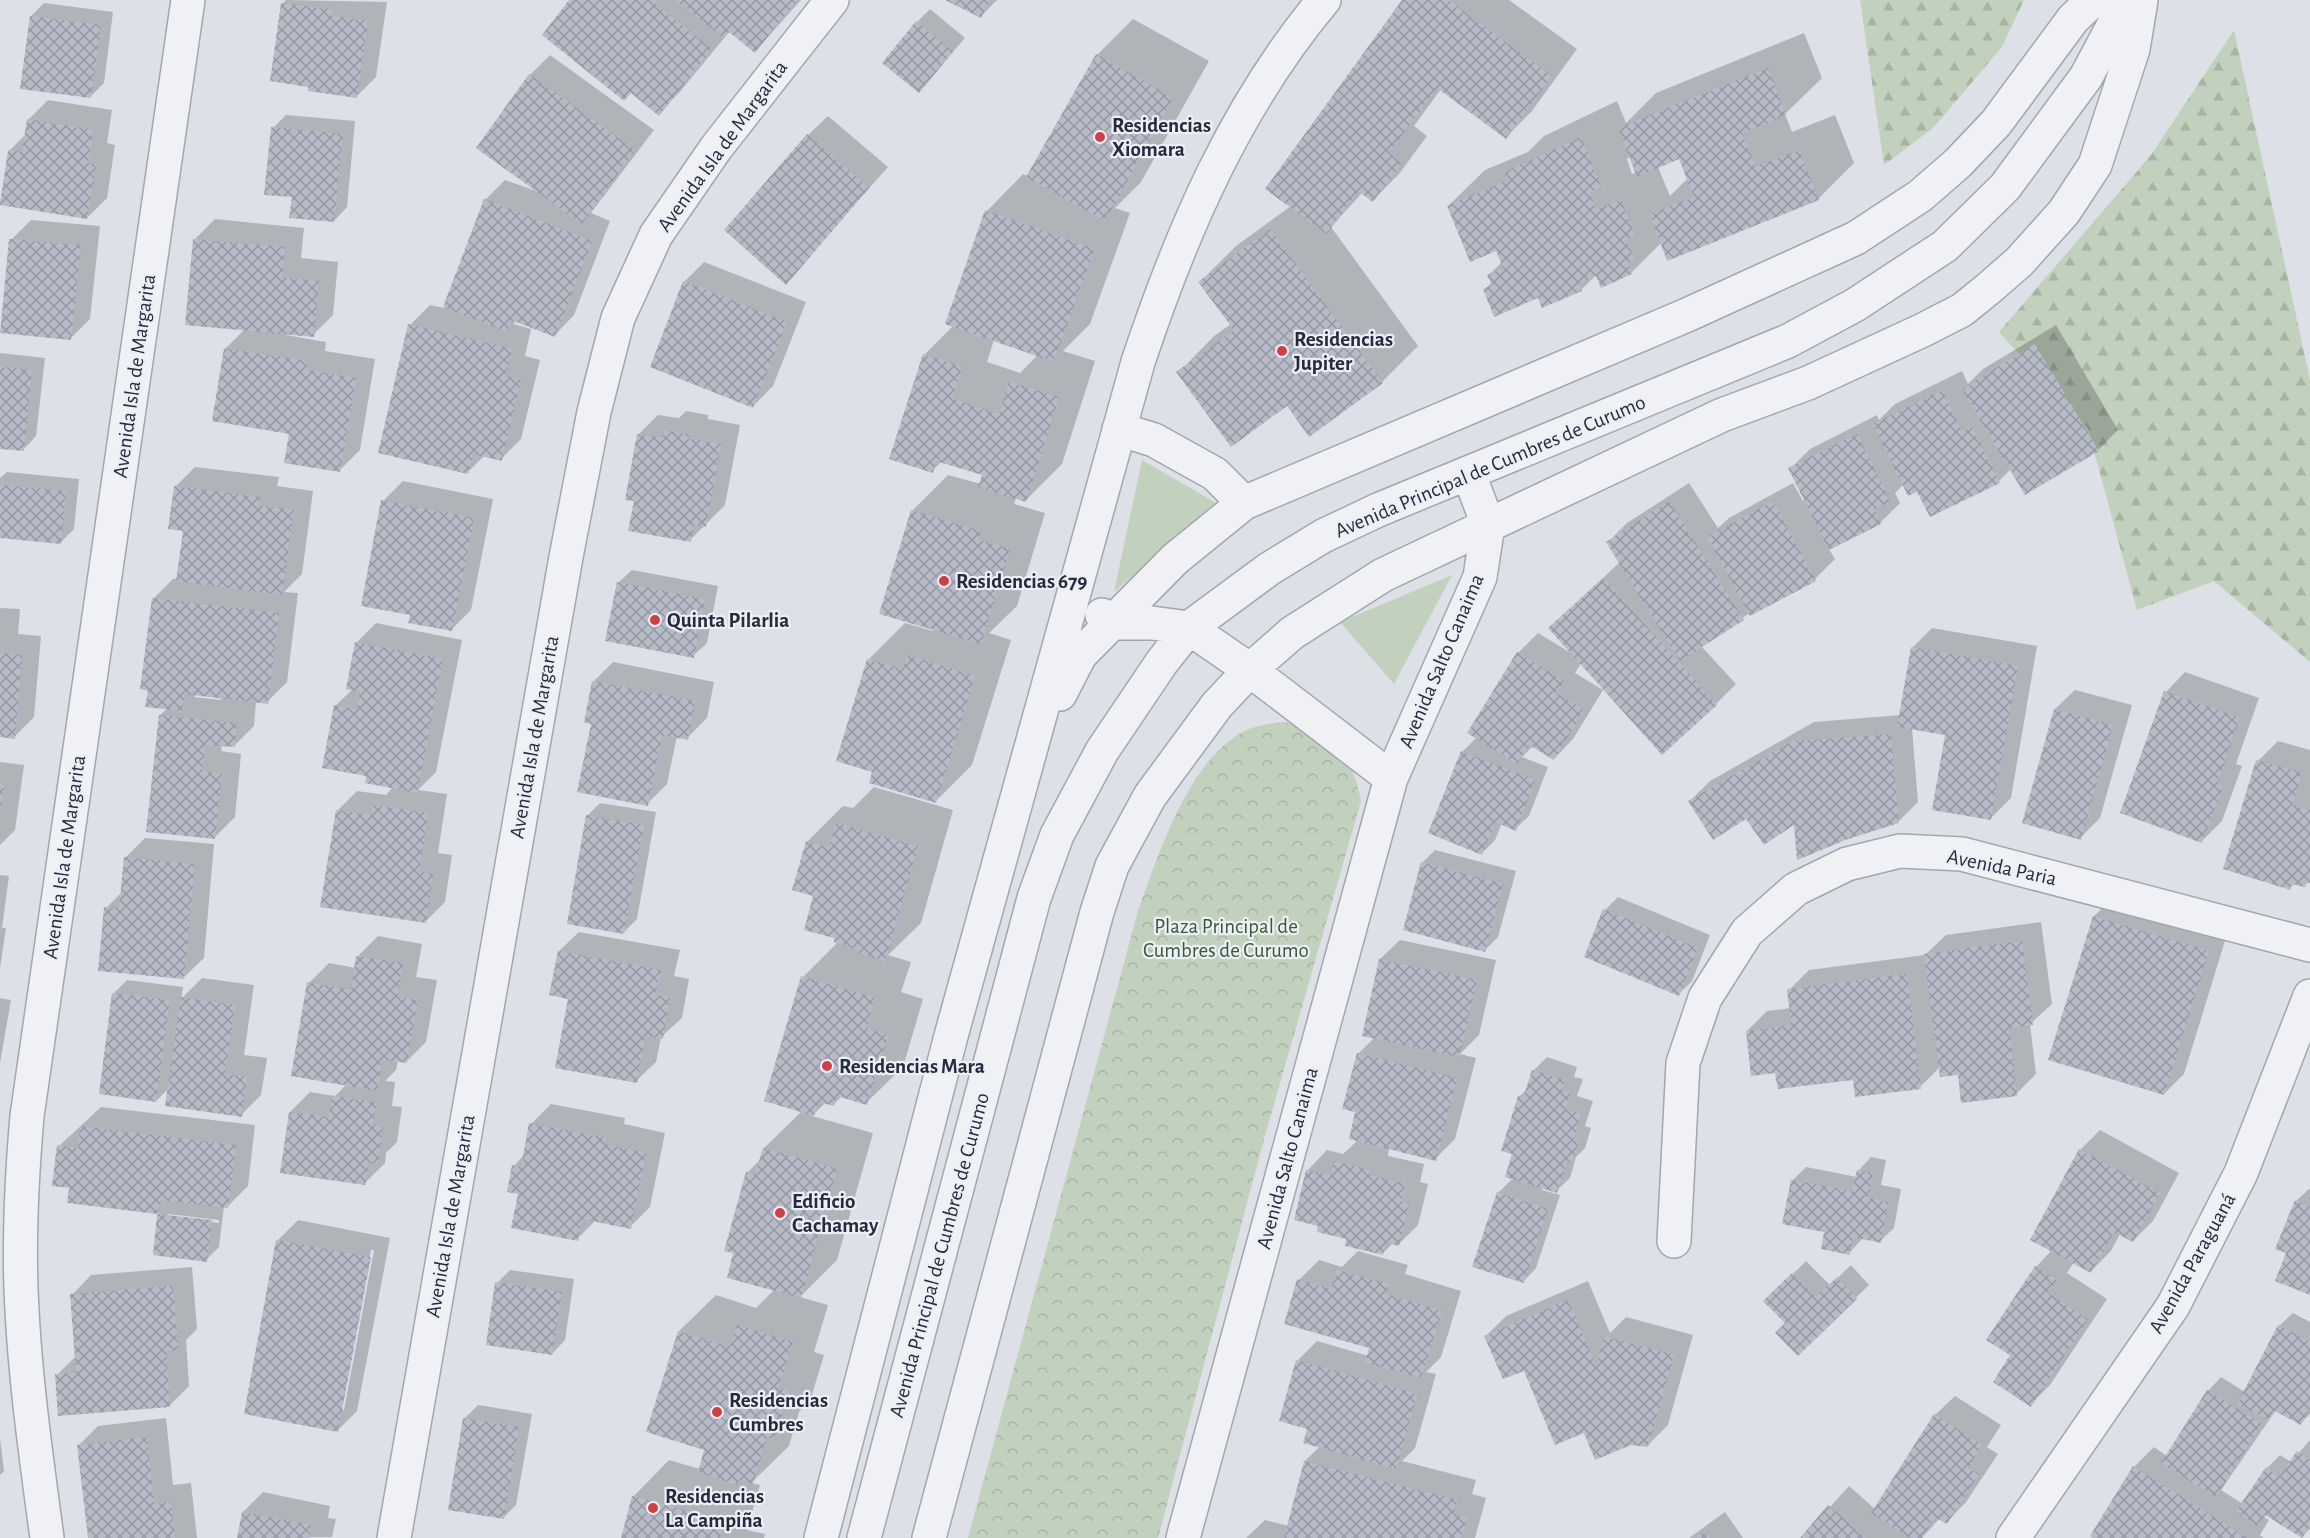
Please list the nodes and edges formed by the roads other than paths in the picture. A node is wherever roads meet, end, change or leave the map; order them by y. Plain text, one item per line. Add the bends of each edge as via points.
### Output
1 (188, 0) edge
2 (832, 0) edge
3 (1324, 0) edge
4 (2092, 0) edge
5 (2127, 0) edge
6 (2141, 0) edge
7 (1119, 429) junction
8 (1469, 474) junction
9 (1244, 503) junction
10 (1488, 525) junction
11 (1075, 593) junction
12 (1112, 623) junction
13 (1190, 628) junction
14 (1250, 670) junction
15 (1035, 740) junction
16 (1391, 778) junction
17 (2310, 945) edge
18 (2310, 996) edge
19 (1674, 1241) dead end
20 (47, 1538) edge
21 (394, 1538) edge
22 (821, 1538) edge
23 (864, 1538) edge
24 (929, 1538) edge
25 (1183, 1538) edge
26 (2013, 1538) edge

1 - 20 street, Avenida Isla de Margarita via 27,1116 21,1199 21,1291
2 - 21 street, Avenida Isla de Margarita via 716,148 656,235 618,318 594,412 566,558
3 - 7 street via 1269,72 1196,209 1163,286
4 - 9 street, Avenida Principal de Cumbres de Curumo via 2073,19 1996,123 1958,163 1920,196 1856,238 1687,315
5 - 8 street, Avenida Principal de Cumbres de Curumo via 2086,77 2012,178 1946,246 1855,305 1788,341
6 - 10 street via 2133,49 2095,165 2064,212 1988,290 1923,330 1808,382 1722,415
7 - 9 street via 1154,440 1205,468
7 - 11 street, Avenida Principal de Cumbres de Curumo
8 - 10 street, Avenida Salto Canaima
8 - 13 street, Avenida Principal de Cumbres de Curumo via 1323,536 1269,569
9 - 12 street, Avenida Principal de Cumbres de Curumo via 1175,559
10 - 14 street via 1359,588 1292,633
10 - 16 street, Avenida Salto Canaima via 1480,577
11 - 12 street
11 - 15 street, Avenida Principal de Cumbres de Curumo
12 - 13 street
12 - 15 street, Avenida Principal de Cumbres de Curumo via 1080,656
13 - 14 street, Avenida Salto Canaima
13 - 23 street, Avenida Principal de Cumbres de Curumo via 1102,751 1057,835 1034,898
14 - 16 street, Avenida Salto Canaima
14 - 24 street via 1217,705 1150,796 1112,866
15 - 22 street, Avenida Principal de Cumbres de Curumo via 951,1036
16 - 25 street, Avenida Salto Canaima
17 - 19 street, Avenida Paria via 1962,854 1900,851 1847,864 1796,890 1747,932 1705,998 1683,1063
18 - 26 street, Avenida Paraguaná via 2241,1173 2174,1306

